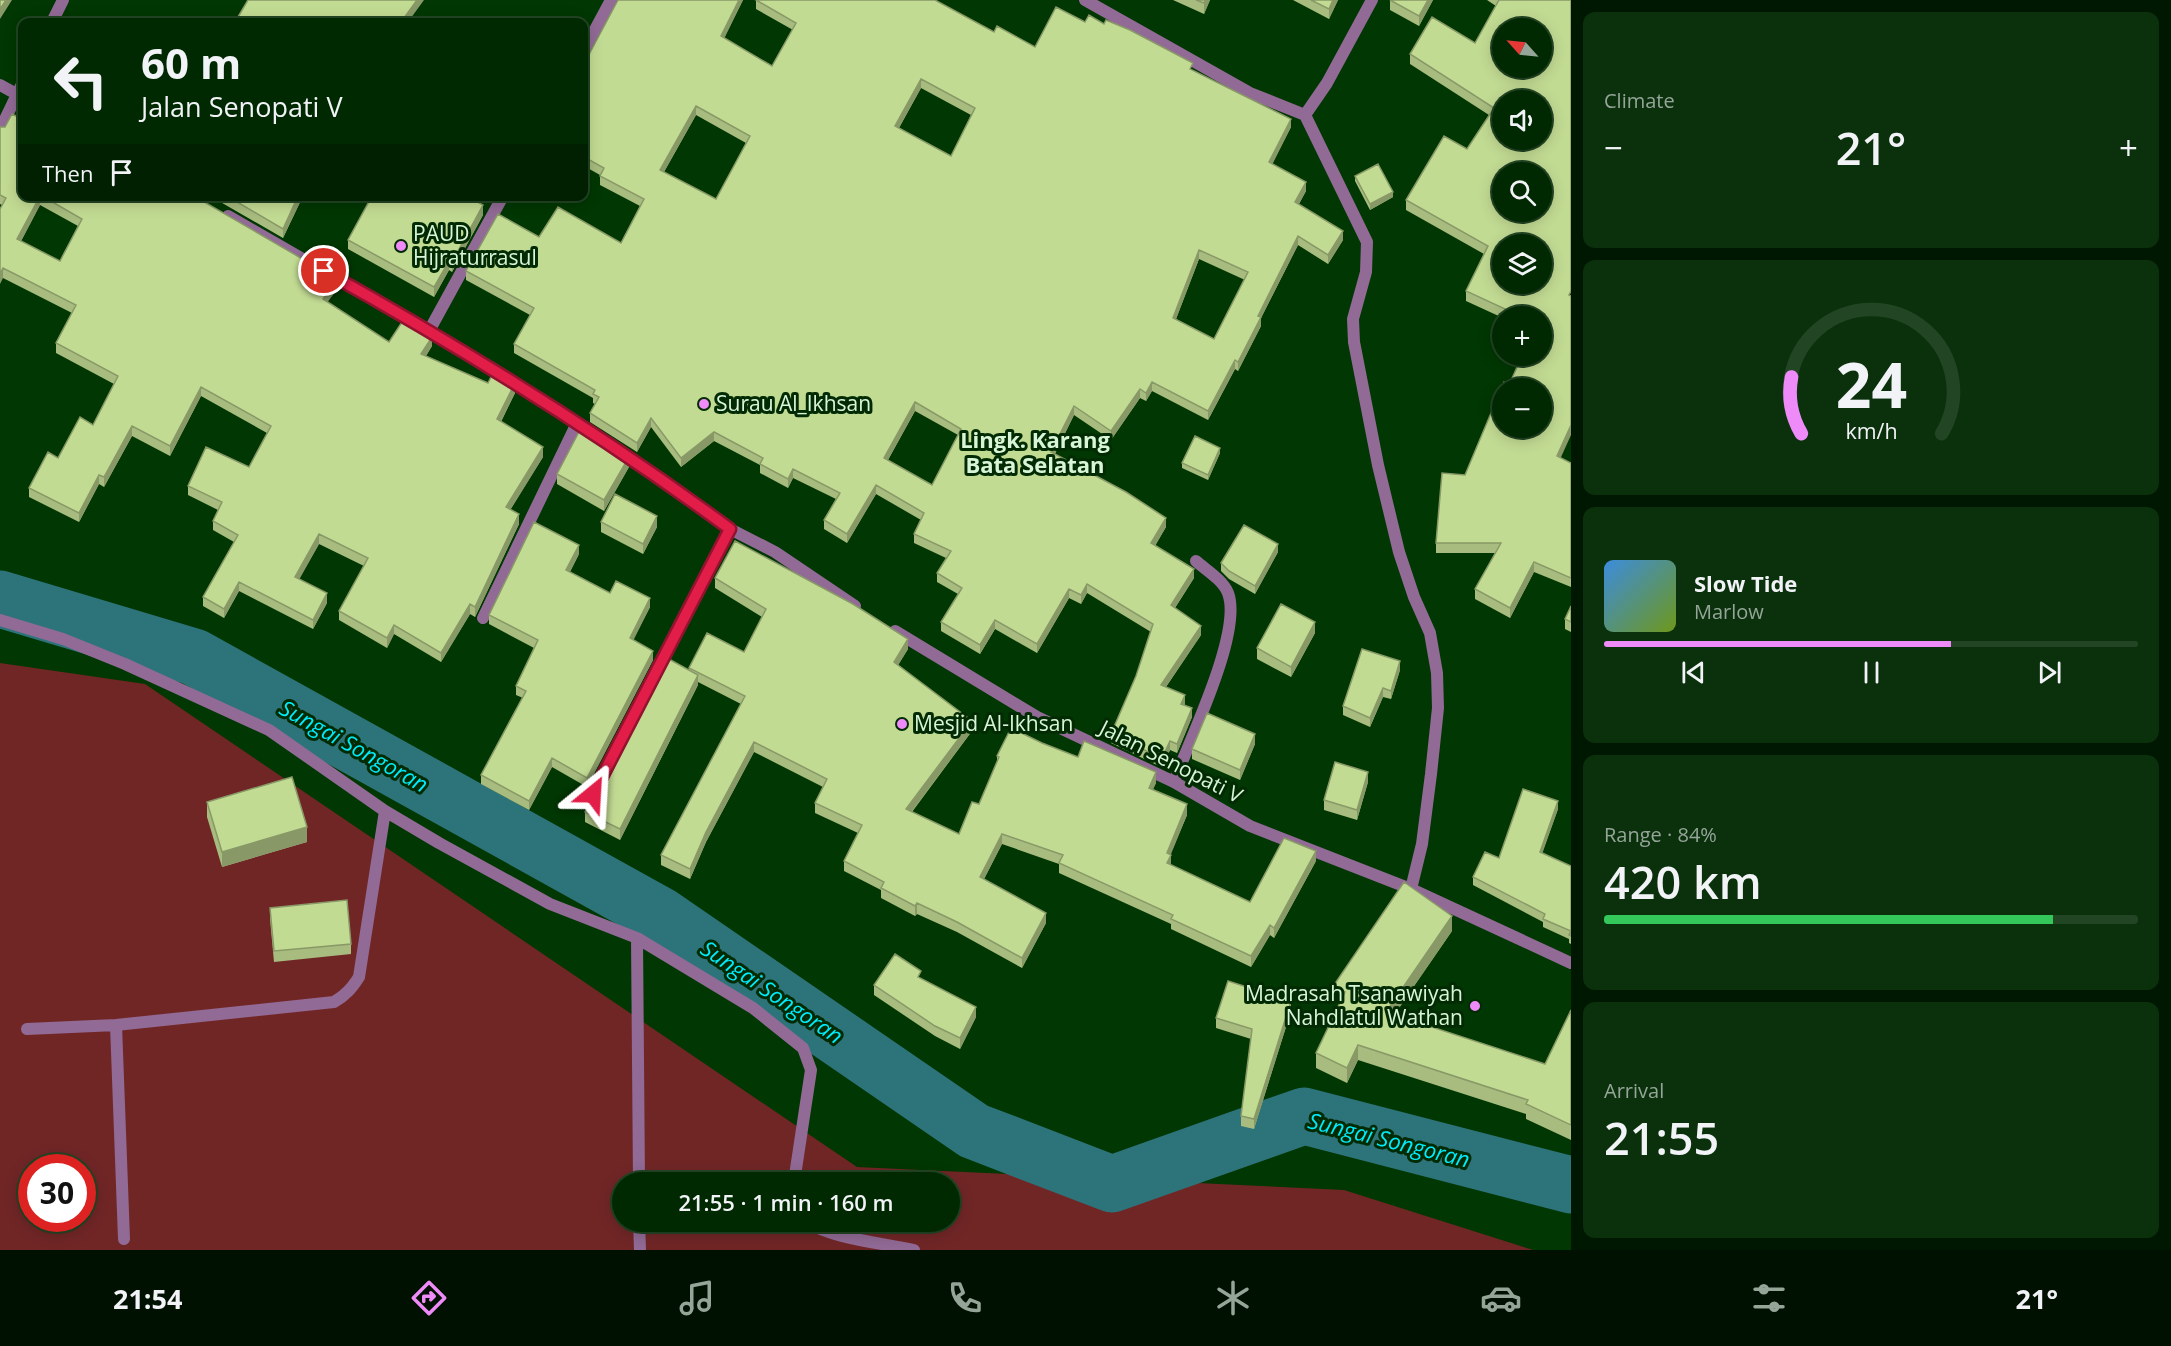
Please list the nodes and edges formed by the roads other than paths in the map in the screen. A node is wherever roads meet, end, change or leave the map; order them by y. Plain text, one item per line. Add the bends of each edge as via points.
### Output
1 (63, 0) edge
2 (611, 0) edge
3 (1085, 0) edge
4 (1372, 0) edge
5 (54, 18) edge
6 (588, 43) edge
7 (0, 85) edge
8 (18, 91) edge
9 (18, 97) edge
10 (1305, 115) junction
11 (0, 130) edge
12 (500, 201) edge
13 (213, 208) edge
14 (429, 331) junction
15 (577, 423) junction
16 (730, 529) junction
17 (1196, 561) dead end
18 (866, 613) edge
19 (483, 618) dead end
20 (0, 620) edge
21 (884, 624) edge
22 (1174, 782) junction
23 (593, 794) edge
24 (385, 811) junction
25 (1411, 889) junction
26 (637, 938) junction
27 (1571, 963) edge
28 (116, 1025) junction
29 (27, 1029) dead end
30 (639, 1172) edge
31 (796, 1172) edge
32 (639, 1232) edge
33 (834, 1232) edge
34 (124, 1239) dead end
35 (640, 1250) edge
36 (914, 1250) edge

1 - 5 street
2 - 6 street
3 - 10 street via 1250,93
4 - 10 street via 1328,83
7 - 8 street
9 - 11 street
10 - 25 street via 1367,242 1366,272 1353,319 1354,342 1380,476 1403,563 1430,633 1437,673 1438,708 1431,774 1422,844
12 - 14 street
13 - 14 street
14 - 15 street
15 - 16 street
15 - 19 street
16 - 18 street via 775,552
16 - 23 street
17 - 22 street via 1222,583 1231,608 1223,655
20 - 24 street via 125,664 270,730
21 - 22 street, Jalan Senopati V via 1037,717
22 - 25 street, Jalan Senopati V via 1250,826
24 - 26 street via 550,904
24 - 28 street via 359,977 349,992 334,1002
25 - 27 street, Jalan Senopati V
26 - 30 street
26 - 31 street via 753,1008 803,1048 811,1070
28 - 29 street
28 - 34 street
32 - 35 street
33 - 36 street

